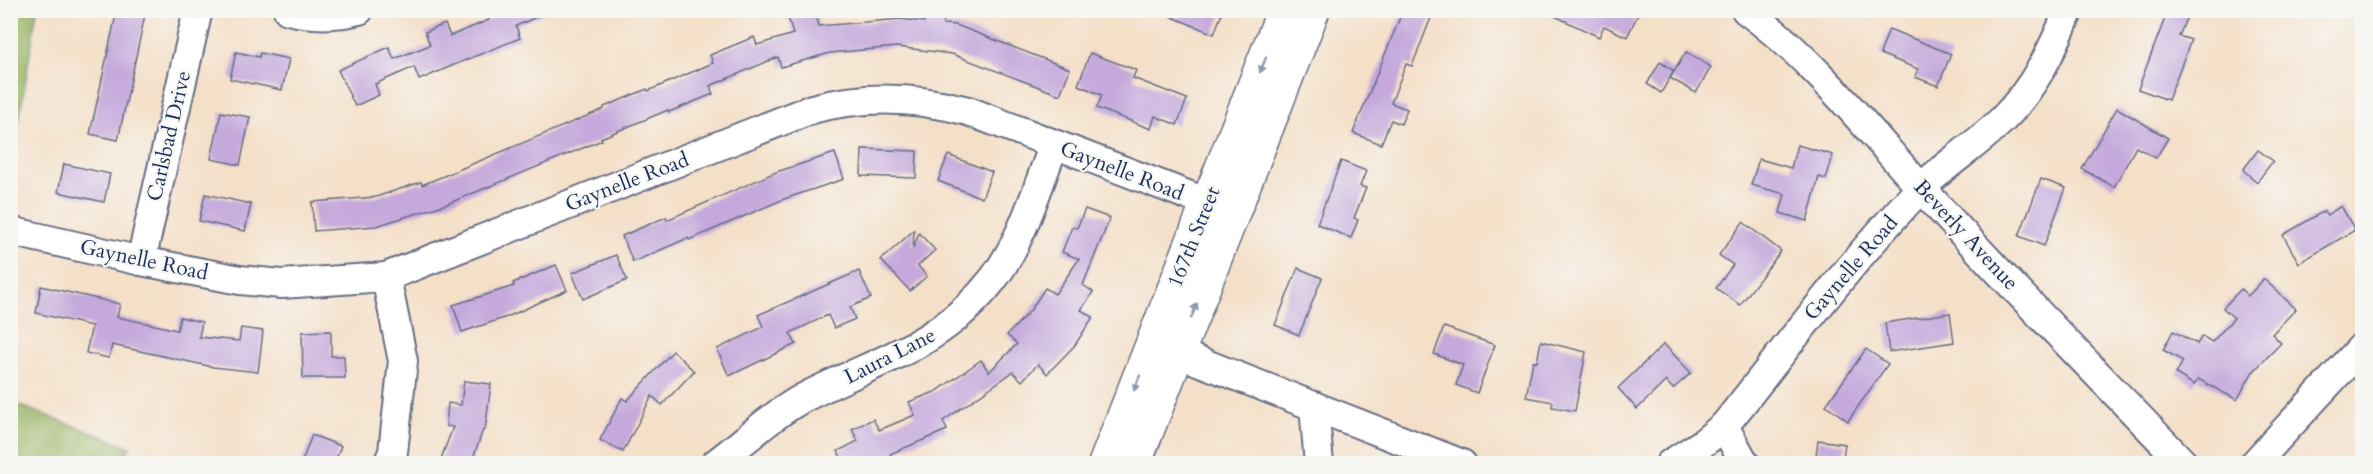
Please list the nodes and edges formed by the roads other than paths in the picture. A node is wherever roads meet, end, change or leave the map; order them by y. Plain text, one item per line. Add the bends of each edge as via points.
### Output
1 (198, 10) edge
2 (288, 10) edge
3 (359, 10) edge
4 (1284, 10) edge
5 (1313, 10) edge
6 (1746, 10) edge
7 (2069, 10) edge
8 (1054, 145) junction
9 (1921, 188) junction
10 (1220, 209) junction
11 (10, 231) edge
12 (141, 261) junction
13 (386, 277) junction
14 (2362, 347) edge
15 (1165, 348) junction
16 (1314, 406) junction
17 (1724, 426) junction
18 (388, 464) edge
19 (715, 464) edge
20 (1106, 464) edge
21 (1134, 464) edge
22 (1319, 464) edge
23 (1462, 464) edge
24 (1670, 464) edge
25 (1746, 464) edge
26 (2184, 464) edge
27 (2254, 464) edge

1 - 12 street, Carlsbad Drive
2 - 3 street via 335,15
4 -> 10 main road, 167th Street
5 - 10 main road, 167th Street
6 - 9 street, Beverly Avenue via 1781,36 1853,109
7 - 9 street, Gaynelle Road via 2036,81 2003,119
8 - 10 street, Gaynelle Road
8 - 13 street, Gaynelle Road via 941,104 876,99 834,103
8 - 19 street, Laura Lane via 1009,255 957,317 900,355 801,400
9 - 17 street, Gaynelle Road via 1826,294
9 - 26 street, Beverly Avenue
10 - 15 main road, 167th Street
11 - 12 street, Gaynelle Road
12 - 13 street, Gaynelle Road via 281,284
13 - 18 street via 403,361 393,452
14 - 27 street
15 - 16 street
15 -> 20 main road, 167th Street
15 - 21 main road, 167th Street
16 - 22 street
16 - 23 street
17 - 24 street, Gaynelle Road
17 - 25 street

